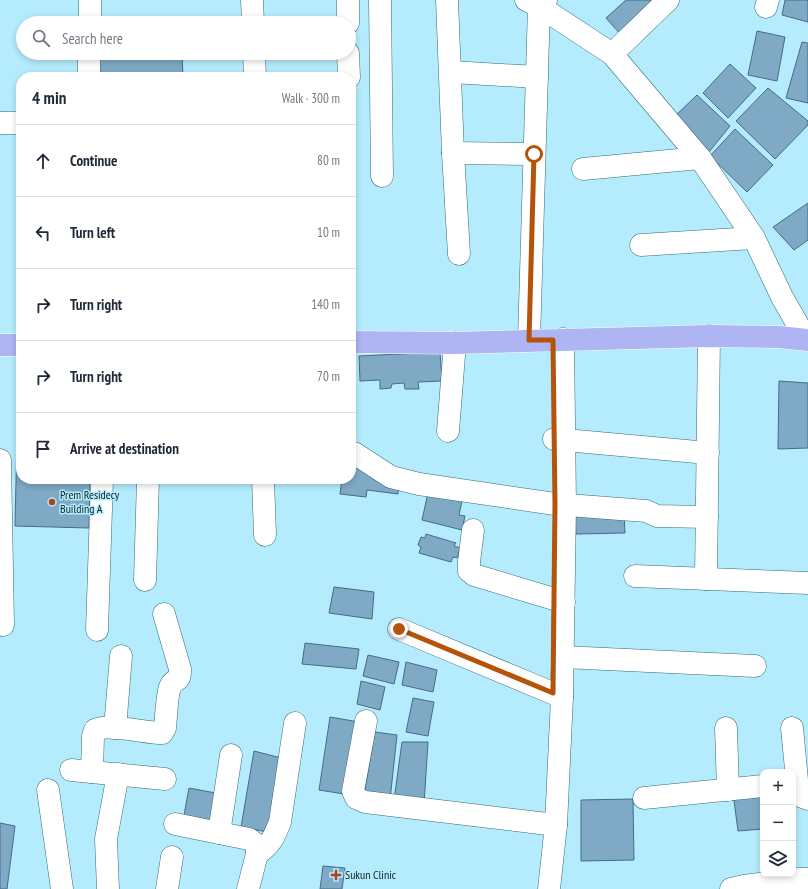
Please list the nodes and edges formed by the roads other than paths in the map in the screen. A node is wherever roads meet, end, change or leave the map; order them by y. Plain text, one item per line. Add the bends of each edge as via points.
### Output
1 (90, 0) edge
2 (252, 0) edge
3 (348, 0) edge
4 (380, 0) edge
5 (447, 0) edge
6 (668, 0) edge
7 (537, 2) edge
8 (90, 16) edge
9 (253, 16) edge
10 (348, 16) edge
11 (612, 54) junction
12 (89, 60) edge
13 (254, 60) edge
14 (348, 60) edge
15 (89, 72) edge
16 (255, 72) edge
17 (349, 72) edge
18 (450, 72) junction
19 (536, 77) junction
20 (0, 123) edge
21 (16, 123) edge
22 (453, 153) junction
23 (534, 154) junction
24 (700, 158) junction
25 (583, 170) dead end
26 (382, 176) dead end
27 (754, 238) junction
28 (641, 245) dead end
29 (459, 254) dead end
30 (709, 336) junction
31 (558, 339) junction
32 (529, 340) junction
33 (807, 340) edge
34 (356, 342) edge
35 (454, 343) junction
36 (0, 345) edge
37 (16, 345) edge
38 (448, 431) dead end
39 (559, 440) junction
40 (708, 453) junction
41 (356, 454) edge
42 (0, 460) edge
43 (102, 484) edge
44 (148, 484) edge
45 (263, 484) edge
46 (560, 505) junction
47 (707, 517) junction
48 (473, 530) dead end
49 (265, 535) dead end
50 (635, 576) dead end
51 (706, 579) junction
52 (146, 580) dead end
53 (808, 584) edge
54 (558, 600) junction
55 (164, 614) dead end
56 (3, 625) dead end
57 (399, 629) dead end
58 (97, 630) dead end
59 (121, 656) dead end
60 (563, 657) junction
61 (755, 666) dead end
62 (557, 695) junction
63 (366, 721) dead end
64 (296, 722) dead end
65 (115, 728) junction
66 (726, 728) dead end
67 (792, 728) dead end
68 (231, 755) dead end
69 (71, 770) dead end
70 (92, 772) junction
71 (118, 774) junction
72 (165, 779) dead end
73 (760, 786) edge
74 (799, 788) edge
75 (48, 790) dead end
76 (728, 790) junction
77 (644, 798) dead end
78 (175, 824) dead end
79 (551, 824) junction
80 (219, 832) junction
81 (257, 854) junction
82 (172, 857) dead end
83 (808, 879) edge
84 (62, 889) edge
85 (108, 889) edge
86 (167, 889) edge
87 (248, 889) edge
88 (539, 889) edge
89 (550, 889) edge
90 (731, 889) edge

1 - 8 street
2 - 9 street
3 - 10 street
4 - 26 street
5 - 18 street
6 - 11 street
7 - 11 street
7 - 19 street
11 - 24 street
12 - 15 street
13 - 16 street
14 - 17 street
18 - 19 street
18 - 22 street
19 - 23 street
20 - 21 street
22 - 23 street
22 - 29 street
23 - 32 street
24 - 25 street
24 - 27 street
27 - 28 street
27 - 33 street via 782,297
30 - 31 main road
30 - 33 main road
30 - 40 street
31 - 32 main road
31 - 39 street
32 - 35 main road
34 - 35 main road
35 - 38 street
36 - 37 main road
39 - 40 street
39 - 46 street
40 - 47 street
41 - 46 street via 391,477 419,484
42 - 56 street
43 - 58 street
44 - 52 street
45 - 49 street
46 - 47 street via 646,511 657,516
46 - 54 street
47 - 51 street
48 - 54 street via 469,571 474,575
50 - 51 street
51 - 53 street
54 - 60 street
54 - 62 street
55 - 65 street via 180,669 179,679 170,687 165,728 162,733
57 - 62 street
59 - 65 street
60 - 61 street
60 - 62 street
62 - 79 street
63 - 79 street via 353,791 356,798 365,802
64 - 81 street via 280,822 275,837
65 - 70 street via 95,730
66 - 76 street
67 - 74 street
68 - 80 street
69 - 70 street
70 - 71 street
71 - 72 street
71 - 85 street via 106,839
73 - 76 street
75 - 84 street
76 - 77 street
78 - 80 street
79 - 88 street
79 - 89 street
80 - 81 street via 249,839 257,845
81 - 87 street
82 - 86 street
83 - 90 street

